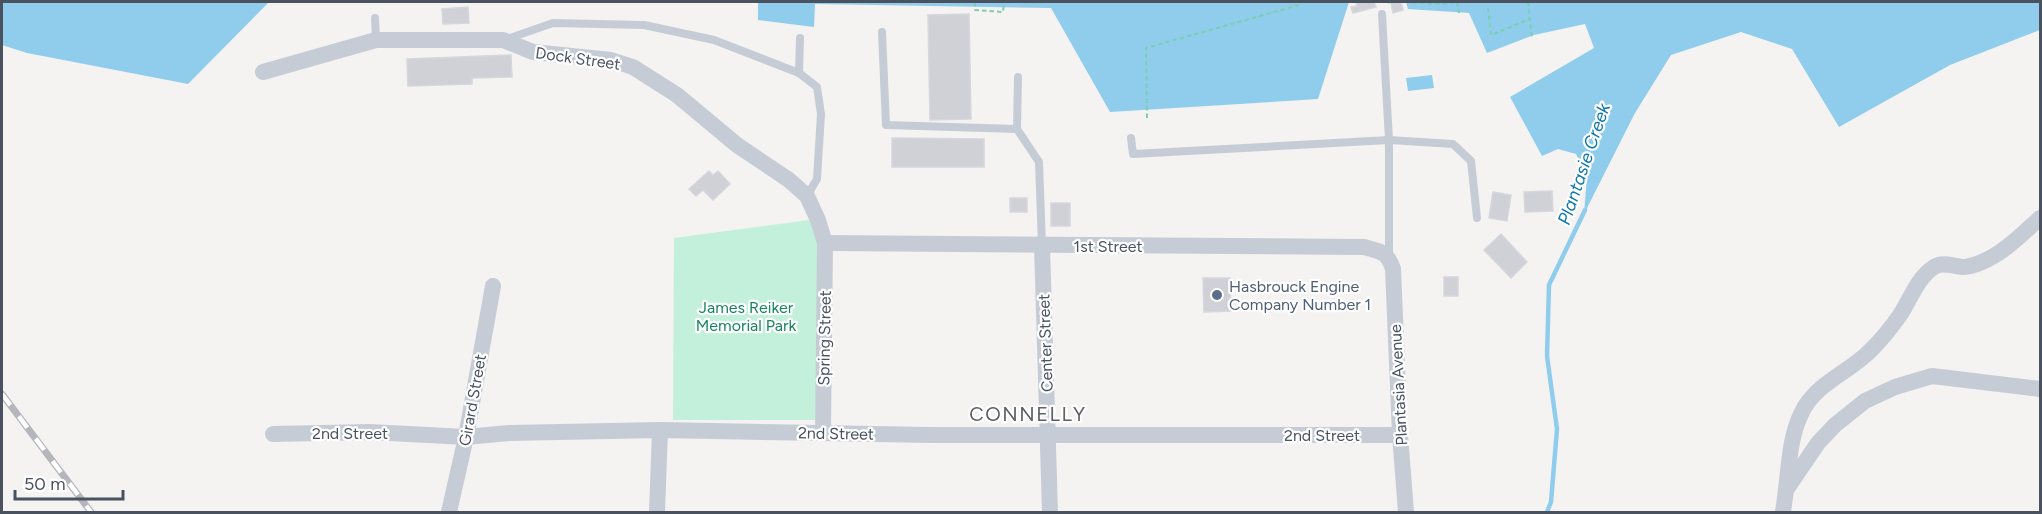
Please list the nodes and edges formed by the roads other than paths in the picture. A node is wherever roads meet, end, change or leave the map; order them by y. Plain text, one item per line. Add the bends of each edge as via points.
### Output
1 (1382, 14) dead end
2 (375, 18) dead end
3 (882, 32) dead end
4 (800, 38) dead end
5 (375, 40) junction
6 (502, 40) junction
7 (263, 72) dead end
8 (800, 73) junction
9 (1018, 76) dead end
10 (1017, 129) junction
11 (1131, 138) dead end
12 (1389, 140) junction
13 (807, 196) junction
14 (1477, 218) dead end
15 (2040, 218) edge
16 (825, 243) junction
17 (1042, 246) junction
18 (1389, 257) junction
19 (493, 286) dead end
20 (2040, 389) edge
21 (660, 430) junction
22 (823, 433) junction
23 (273, 434) dead end
24 (1048, 435) junction
25 (1400, 435) junction
26 (466, 437) junction
27 (1786, 489) junction
28 (449, 513) edge
29 (657, 513) edge
30 (1050, 513) edge
31 (1406, 513) edge
32 (1783, 513) edge

1 - 12 lane
2 - 5 lane
3 - 10 lane via 886,125
4 - 8 lane
5 - 6 street, Dock Street
5 - 7 street, Dock Street
6 - 8 lane via 553,23 644,25 714,40
6 - 13 street, Dock Street via 533,52 610,60 633,67 677,95
8 - 13 lane via 817,87 820,114 817,179
9 - 10 lane
10 - 17 lane via 1039,162
11 - 12 lane via 1133,154
12 - 14 lane via 1453,144 1471,160
12 - 18 lane
13 - 16 street, Dock Street
15 - 27 street via 1983,262 1965,267 1942,264 1925,273 1886,334 1814,395 1801,413
16 - 17 street, 1st Street
16 - 22 street, Spring Street
17 - 18 street, 1st Street via 1364,248
17 - 24 street, Center Street
18 - 25 street, Plantasia Avenue via 1393,269
19 - 26 street, Girard Street
20 - 27 street via 1932,376 1895,387 1865,401 1835,425
21 - 22 street, 2nd Street
21 - 26 street, 2nd Street
21 - 29 street
22 - 24 street, 2nd Street
23 - 26 street, 2nd Street via 370,432
24 - 25 street, 2nd Street
24 - 30 street, Center Street
25 - 31 street, Plantasia Avenue
26 - 28 street, Girard Street
27 - 32 street

